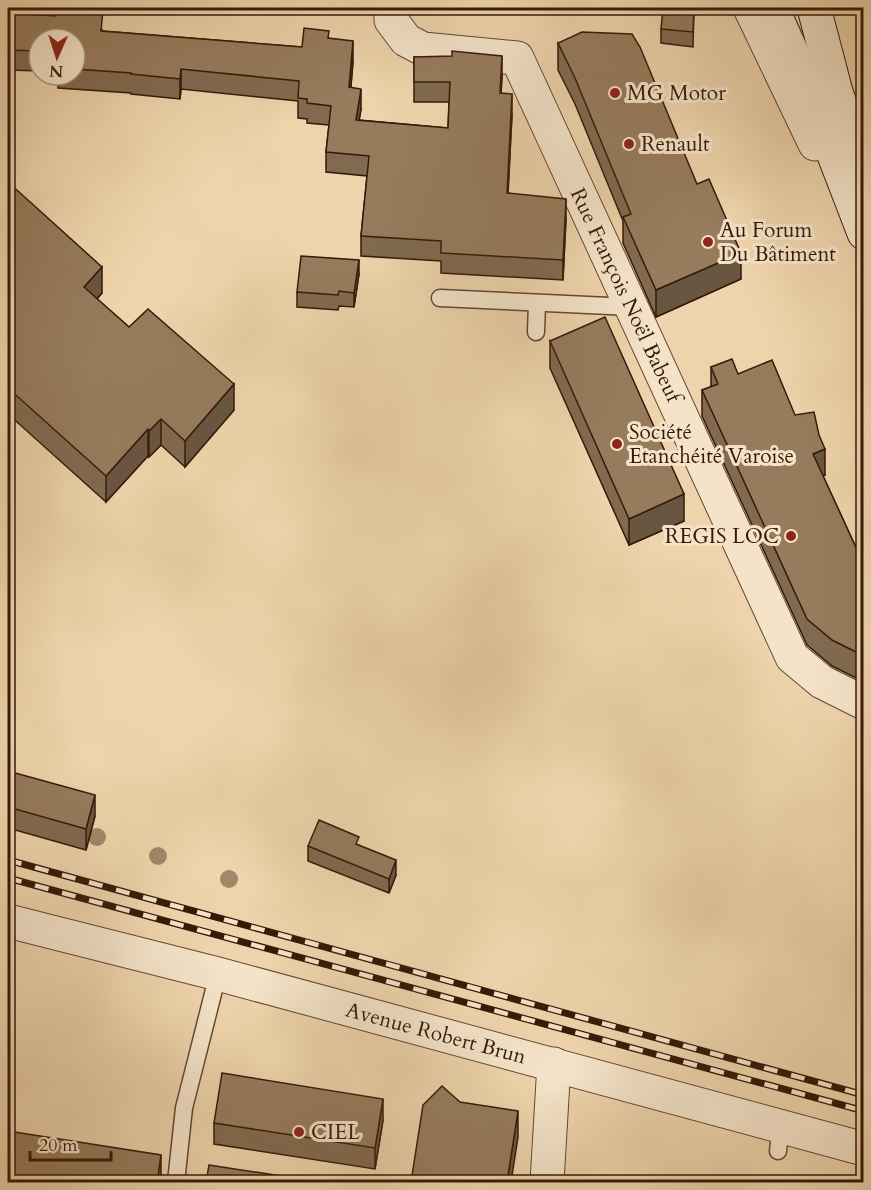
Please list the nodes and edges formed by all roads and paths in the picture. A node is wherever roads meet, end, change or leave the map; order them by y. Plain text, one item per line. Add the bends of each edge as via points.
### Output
1 (391, 8) edge
2 (750, 8) edge
3 (772, 8) edge
4 (787, 8) edge
5 (814, 8) edge
6 (864, 170) edge
7 (864, 174) edge
8 (864, 233) edge
9 (864, 248) edge
10 (440, 298) dead end
11 (537, 303) junction
12 (631, 307) junction
13 (536, 332) dead end
14 (864, 703) edge
15 (8, 921) edge
16 (218, 974) junction
17 (554, 1064) junction
18 (864, 1149) edge
19 (176, 1182) edge
20 (547, 1182) edge

1 - 12 street, Rue François Noël Babeuf via 391,20 406,40 423,49 516,58
2 - 9 street
3 - 8 street via 810,93
4 - 7 street
5 - 6 street via 836,92
10 - 11 lane
11 - 12 lane
11 - 13 lane
12 - 14 street, Rue François Noël Babeuf via 792,657 822,682
15 - 16 street, Avenue Robert Brun
16 - 17 street, Avenue Robert Brun
16 - 19 lane via 184,1108
17 - 18 street, Avenue Robert Brun via 779,1138
17 - 20 street

